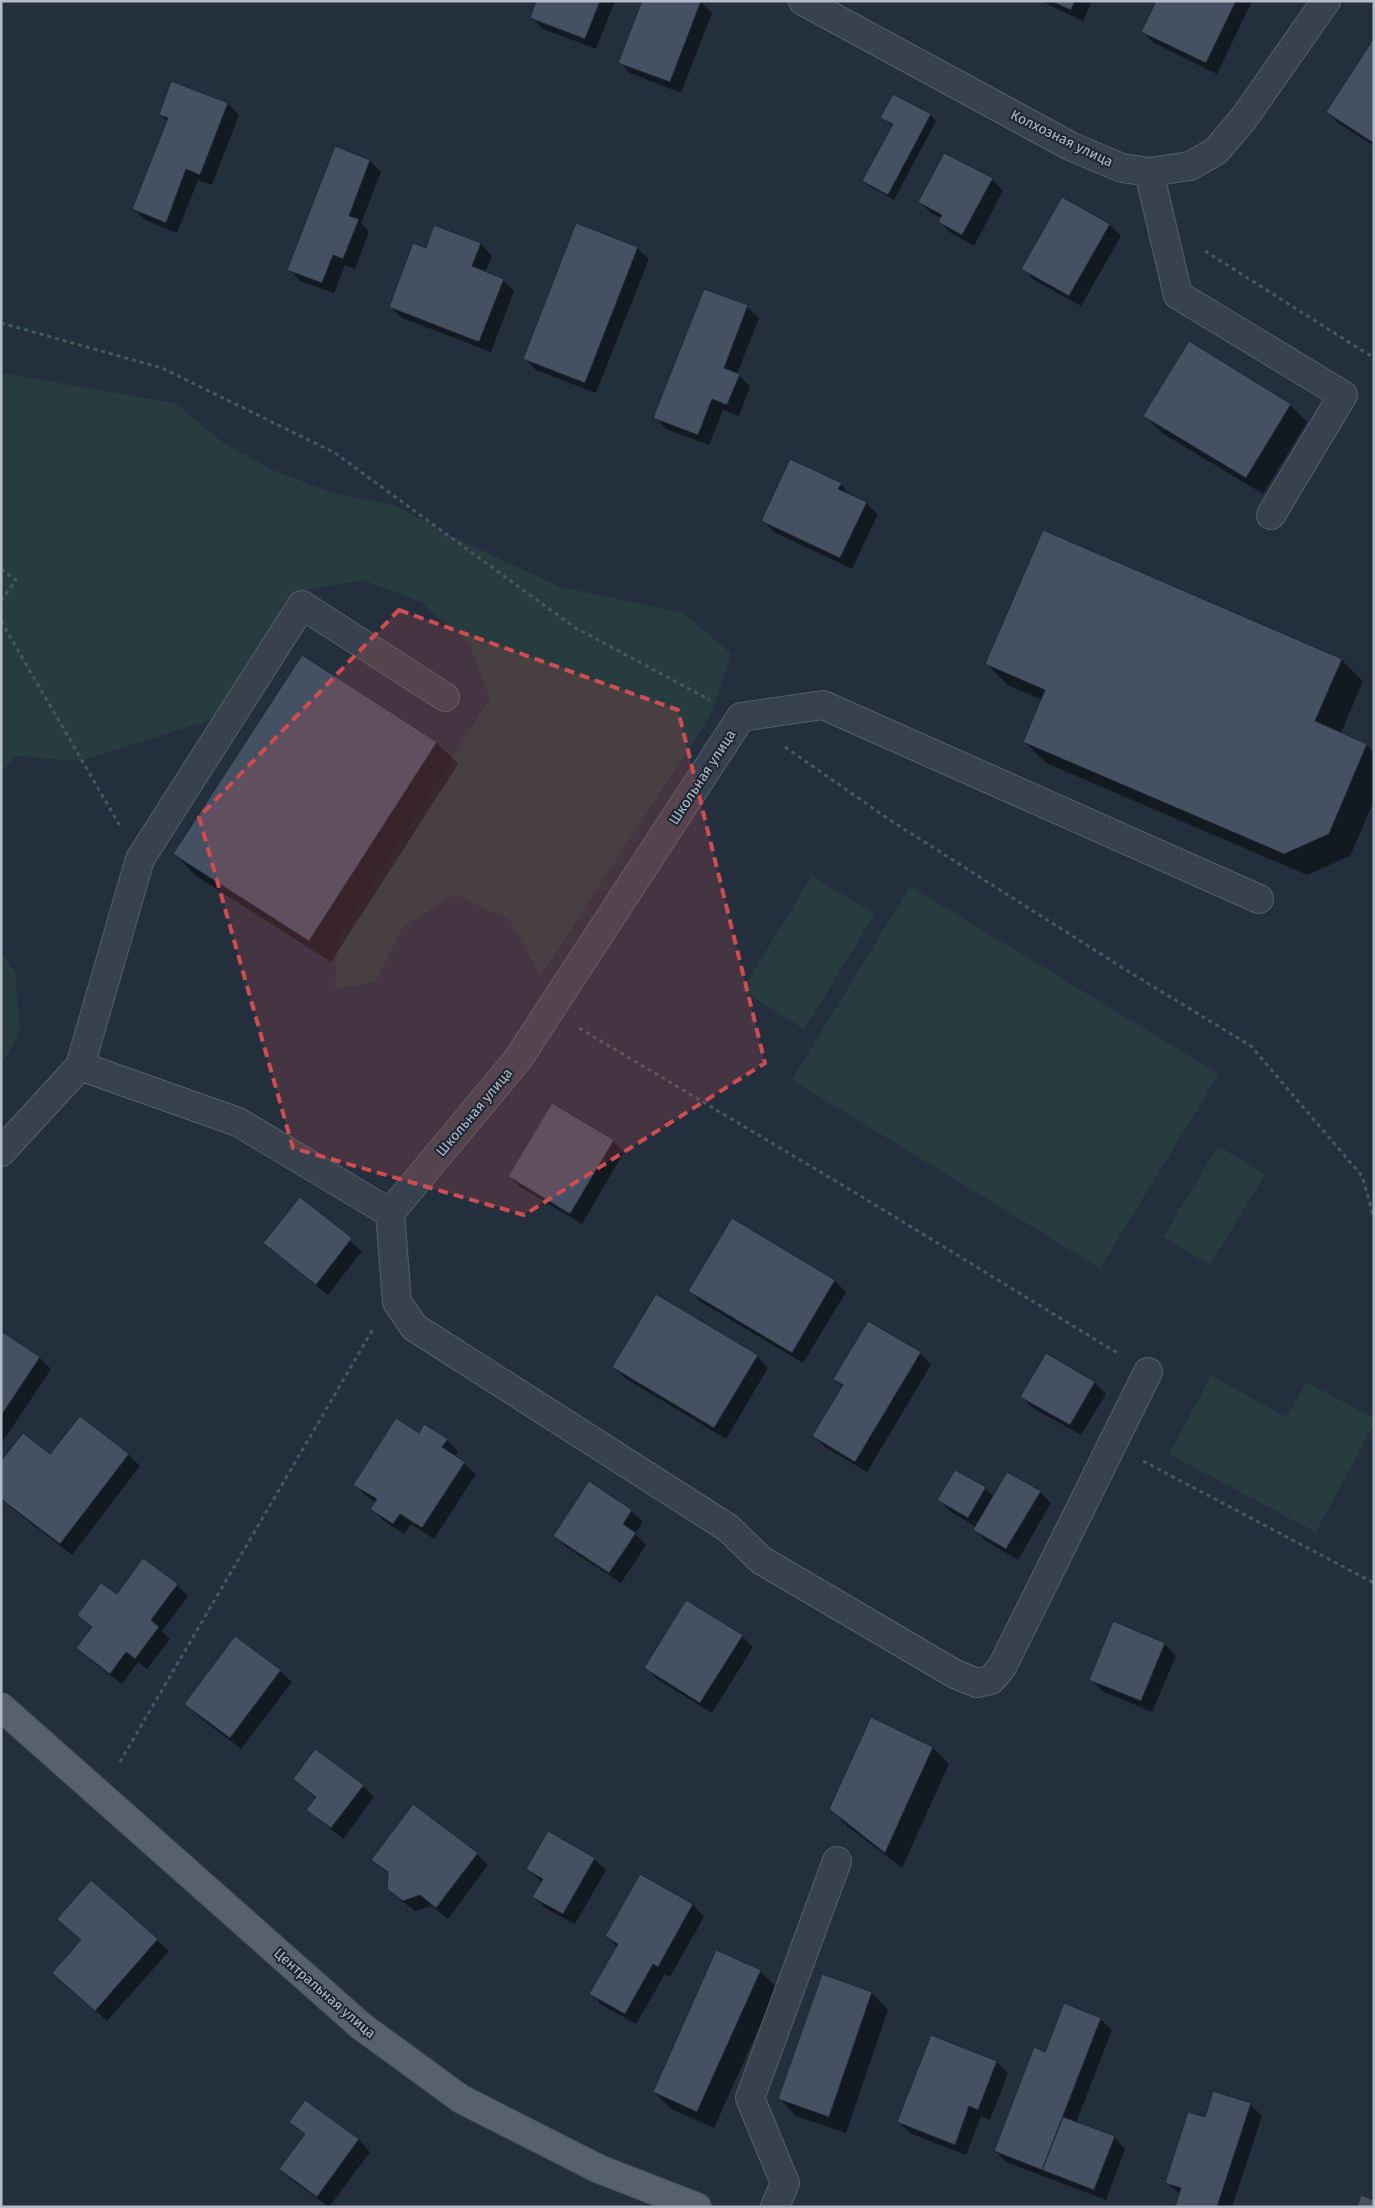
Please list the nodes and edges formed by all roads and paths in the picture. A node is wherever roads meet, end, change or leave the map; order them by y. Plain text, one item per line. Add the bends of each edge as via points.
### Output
1 (804, 1) edge
2 (1326, 1) edge
3 (1149, 172) junction
4 (1163, 230) junction
5 (1, 323) edge
6 (1374, 358) edge
7 (1270, 515) dead end
8 (1, 569) edge
9 (1, 601) edge
10 (1, 621) edge
11 (445, 697) dead end
12 (741, 717) junction
13 (140, 859) junction
14 (1258, 899) dead end
15 (550, 1011) junction
16 (80, 1066) junction
17 (1, 1152) edge
18 (390, 1213) junction
19 (1374, 1218) edge
20 (396, 1302) junction
21 (1148, 1372) joint
22 (1112, 1444) junction
23 (1374, 1583) edge
24 (1, 1707) edge
25 (120, 1762) dead end
26 (837, 1861) dead end
27 (697, 2207) edge
28 (775, 2207) edge

1 - 3 street, Колхозная улица via 1072,147 1122,168
2 - 3 street, Колхозная улица via 1244,118 1216,151 1190,166
3 - 4 street
4 - 6 path via 1178,234
4 - 7 street via 1178,295 1343,395
5 - 12 path via 162,368 335,453 574,627
8 - 9 path via 16,580
10 - 13 path
11 - 13 street via 302,605
12 - 14 street via 822,705
12 - 15 street, Школьная улица
12 - 19 path via 898,825 1252,1046 1362,1176
13 - 16 street
15 - 18 street, Школьная улица via 518,1059
15 - 21 path
16 - 17 street
16 - 18 street via 238,1122
18 - 20 street
20 - 22 street via 414,1327 728,1528 761,1560 955,1674 977,1683 991,1680 1002,1667
20 - 25 path via 378,1320
21 - 22 street
22 - 23 path
24 - 27 main road, Центральная улица via 361,2026 461,2099 599,2169
26 - 28 street via 750,2098 785,2183

